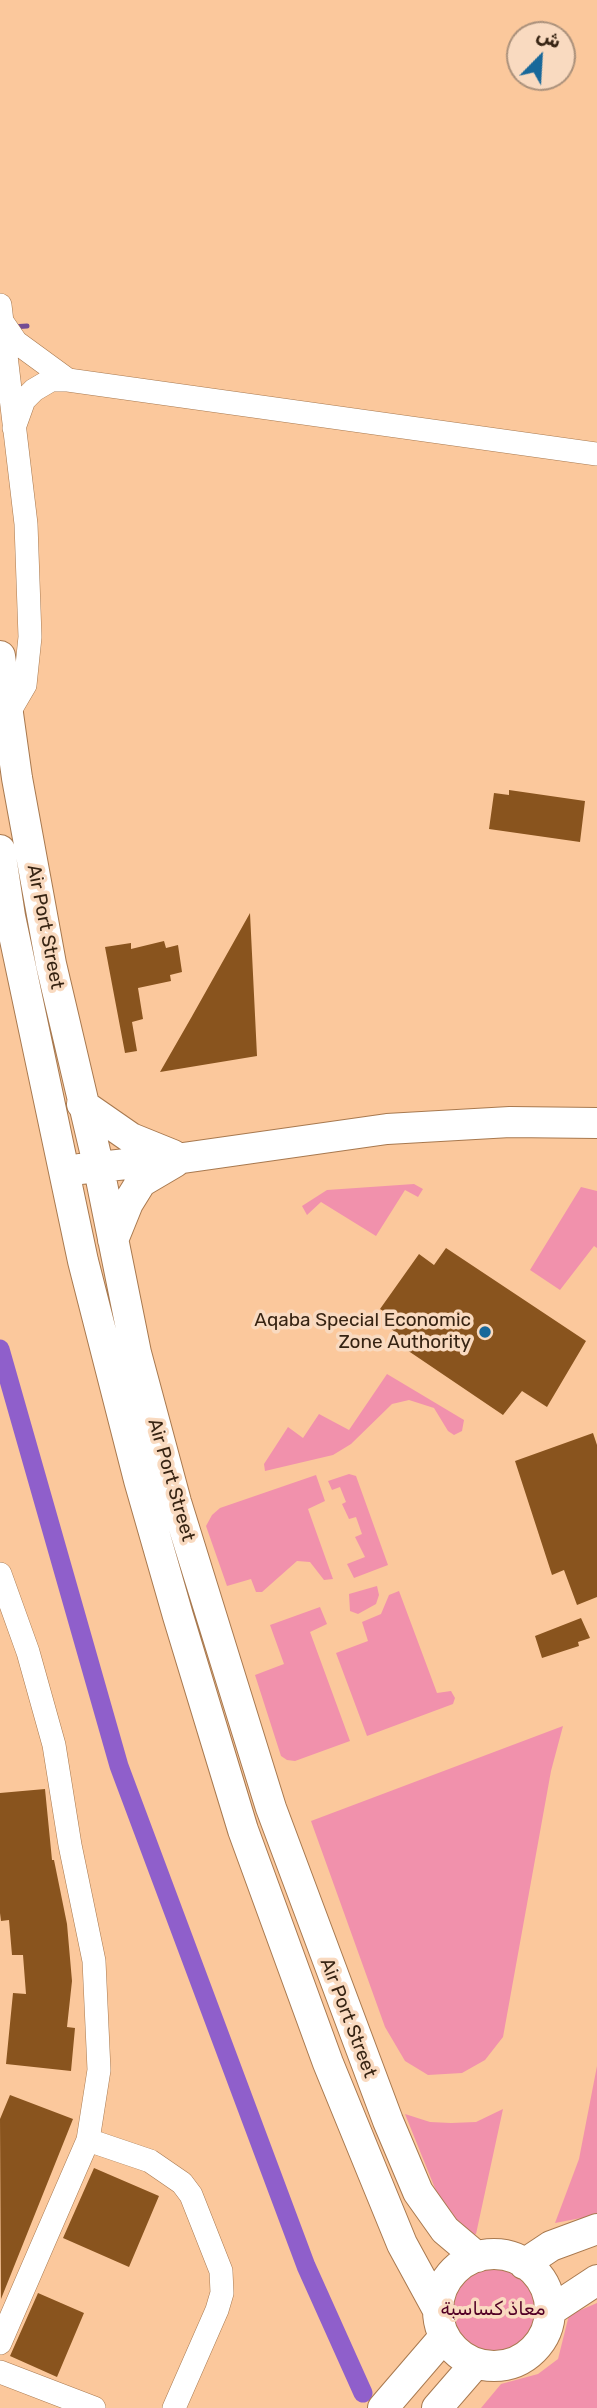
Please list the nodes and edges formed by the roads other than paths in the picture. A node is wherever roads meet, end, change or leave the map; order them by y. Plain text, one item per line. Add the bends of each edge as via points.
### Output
1 (1, 313) edge
2 (68, 380) junction
3 (14, 428) junction
4 (597, 454) edge
5 (0, 656) edge
6 (8, 714) junction
7 (0, 850) edge
8 (82, 1104) junction
9 (597, 1123) edge
10 (183, 1158) junction
11 (98, 1164) junction
12 (63, 1173) junction
13 (113, 1240) junction
14 (0, 1574) edge
15 (88, 2140) junction
16 (597, 2229) edge
17 (477, 2257) junction
18 (524, 2263) junction
19 (597, 2280) edge
20 (550, 2311) junction
21 (441, 2323) junction
22 (0, 2343) edge
23 (476, 2363) junction
24 (0, 2372) edge
25 (94, 2408) edge
26 (174, 2408) edge
27 (383, 2408) edge
28 (437, 2408) edge

1 - 2 street via 16,342
1 - 3 street
2 - 3 street via 51,380 34,390 24,400
2 - 4 street
3 - 6 street via 26,524 30,650 25,685
5 - 6 main road, Air Port Street
6 - 8 main road, Air Port Street via 51,964
7 - 12 main road, Air Port Street
8 - 10 main road via 131,1138
8 - 11 main road, Air Port Street
9 - 10 main road via 387,1129
10 - 11 main road
10 - 13 main road via 141,1182
11 - 12 main road
11 - 13 main road, Air Port Street
12 - 21 main road, Air Port Street via 136,1467 243,1830 369,2169
13 - 17 main road, Air Port Street via 136,1353 176,1502 310,1919 418,2192 445,2230
14 - 15 street via 54,1745 94,1961 99,2070
15 - 22 street
15 - 26 street via 150,2161 183,2183 221,2271 217,2310
16 - 18 main road via 563,2240
17 - 18 main road via 493,2255
17 - 21 main road via 449,2277 439,2298
18 - 20 main road via 545,2289
19 - 20 main road
20 - 23 main road via 545,2333 521,2359 499,2366
21 - 23 main road via 460,2354
21 - 27 main road
23 - 28 main road
24 - 25 street

